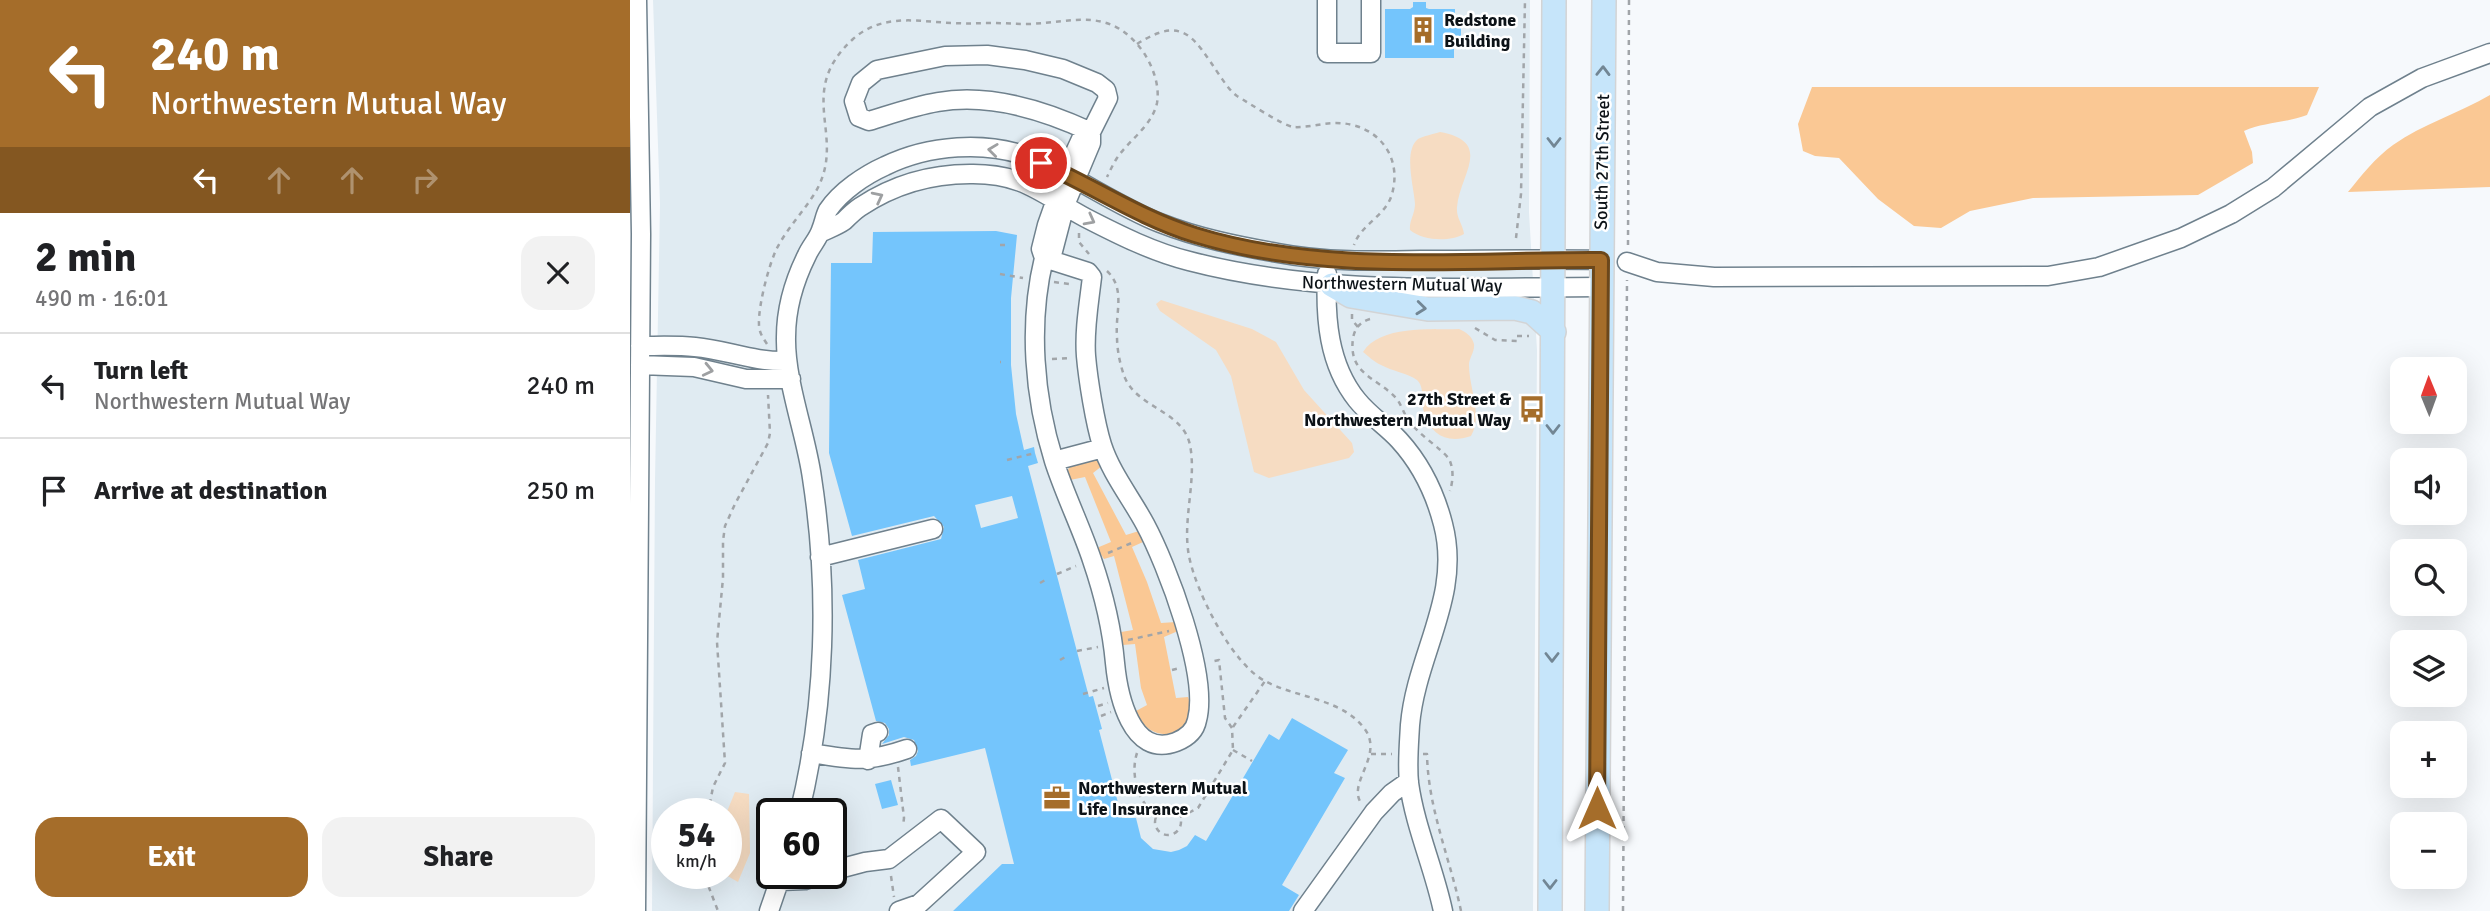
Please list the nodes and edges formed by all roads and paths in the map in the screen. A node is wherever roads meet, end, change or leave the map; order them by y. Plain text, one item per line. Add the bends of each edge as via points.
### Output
1 (637, 0) edge
2 (1327, 0) edge
3 (1371, 0) edge
4 (1525, 0) edge
5 (1554, 0) edge
6 (1604, 0) edge
7 (1629, 0) edge
8 (1137, 44) dead end
9 (2490, 53) edge
10 (1091, 132) junction
11 (1070, 177) junction
12 (1060, 202) junction
13 (1081, 225) dead end
14 (820, 233) junction
15 (1516, 238) dead end
16 (1000, 244) dead end
17 (1007, 245) dead end
18 (1353, 248) dead end
19 (1044, 258) junction
20 (1093, 258) dead end
21 (1555, 259) junction
22 (1327, 260) junction
23 (1601, 260) junction
24 (1628, 262) junction
25 (1102, 266) dead end
26 (1000, 274) dead end
27 (1023, 278) dead end
28 (1329, 285) junction
29 (1601, 286) junction
30 (1555, 287) junction
31 (1543, 334) junction
32 (1517, 336) dead end
33 (640, 346) junction
34 (1086, 356) junction
35 (1045, 359) dead end
36 (787, 361) junction
37 (640, 365) junction
38 (791, 379) junction
39 (769, 389) dead end
40 (1103, 448) junction
41 (1035, 453) dead end
42 (1007, 460) dead end
43 (1054, 461) junction
44 (933, 528) dead end
45 (1151, 534) junction
46 (1102, 556) dead end
47 (820, 557) junction
48 (1083, 564) dead end
49 (1057, 574) dead end
50 (1047, 579) dead end
51 (1040, 583) dead end
52 (1186, 628) junction
53 (1121, 642) dead end
54 (1102, 646) dead end
55 (1077, 651) dead end
56 (1067, 656) dead end
57 (1060, 660) dead end
58 (1219, 660) dead end
59 (1265, 681) junction
60 (1095, 690) dead end
61 (1083, 694) dead end
62 (1232, 729) junction
63 (878, 732) dead end
64 (1143, 737) junction
65 (907, 749) dead end
66 (1233, 750) junction
67 (811, 753) junction
68 (1371, 754) junction
69 (1398, 755) dead end
70 (868, 760) junction
71 (1252, 761) dead end
72 (1409, 781) junction
73 (711, 798) edge
74 (802, 798) edge
75 (1366, 806) dead end
76 (1156, 815) junction
77 (1180, 817) junction
78 (847, 867) edge
79 (710, 889) edge
80 (777, 889) edge
81 (636, 911) edge
82 (718, 911) edge
83 (769, 911) edge
84 (899, 911) edge
85 (1303, 911) edge
86 (1443, 911) edge
87 (1550, 911) edge
88 (1597, 911) edge
89 (1623, 911) edge

1 - 33 street
2 - 3 street via 1327,53 1371,53
4 - 15 path
5 -> 21 main road
23 -> 6 main road, South 27th Street
7 - 24 path
8 - 18 path via 1165,29 1185,34 1235,95 1280,122 1291,127 1351,124 1379,139 1393,163 1392,193
9 - 24 street via 2422,78 2370,107 2282,181 2231,214 2182,238 2099,267 2048,276 1714,277 1657,272
10 - 10 street via 1108,98 1097,83 1063,69 987,55 945,56 877,70 861,83 854,101 859,117 869,121 941,101 981,100 1047,113
10 - 11 street via 1091,143
11 - 12 street
11 -> 14 street, Northwestern Mutual Way via 1027,156 994,149 960,148 906,156 847,190 827,211
11 - 22 street, Northwestern Mutual Way via 1158,222 1196,235
14 -> 12 street, Northwestern Mutual Way via 883,194 936,175 1001,176
12 - 19 street via 1041,249
12 -> 28 street, Northwestern Mutual Way via 1143,246 1186,261
13 - 20 path via 1079,242
14 - 36 street, Northwestern Mutual Way via 795,281 788,314
16 - 17 path
19 - 34 street via 1092,277
19 - 43 street via 1035,360
21 - 22 street, Northwestern Mutual Way
21 - 23 street, Northwestern Mutual Way
21 - 30 main road
22 - 28 street
23 - 29 main road, South 27th Street
24 - 89 path
25 - 59 path via 1119,296 1117,336 1126,381 1181,427 1190,445 1189,556 1208,610 1232,648
26 - 27 path
28 - 30 street, Northwestern Mutual Way
28 -> 31 main road via 1351,296 1428,309 1516,308 1532,312
28 - 72 street via 1329,336 1337,365 1356,399 1417,464 1434,496 1447,545 1441,614 1415,688
29 - 30 street, Northwestern Mutual Way
29 - 88 main road, South 27th Street
30 - 31 main road
31 - 32 path
31 -> 87 main road
33 - 36 street via 695,347 743,358
33 - 37 street
34 - 35 path
34 - 40 street
36 - 38 street, Northwestern Mutual Way
37 -> 38 street via 694,367 746,379
37 - 81 street
38 - 47 street, Northwestern Mutual Way via 812,477
39 - 73 path via 768,443 725,526 717,642 725,762
40 - 43 street
40 - 45 street
41 - 42 path
43 - 64 street via 1092,560 1126,715
44 - 47 street
45 - 46 path
45 - 52 street
47 - 67 street, Northwestern Mutual Way via 822,640
48 - 49 path
50 - 51 path
52 - 53 path
52 - 64 street via 1198,694 1196,726 1171,744
54 - 55 path
56 - 57 path
58 - 62 path via 1225,718
59 - 62 path
59 - 68 path via 1355,718 1368,734
60 - 61 path
62 - 66 path
63 - 70 street via 872,734
64 - 76 path via 1134,774 1140,796
65 - 70 street
66 - 71 path
66 - 77 path via 1198,808
67 - 70 street
67 - 74 street, Northwestern Mutual Way
68 - 69 path
68 - 75 path via 1357,795
72 - 85 street via 1374,812
72 - 86 street
76 - 77 path via 1167,809
76 - 77 path via 1156,828 1167,835 1178,830
78 - 84 street via 889,859 941,819 976,852 919,904
79 - 82 path
80 - 83 street

